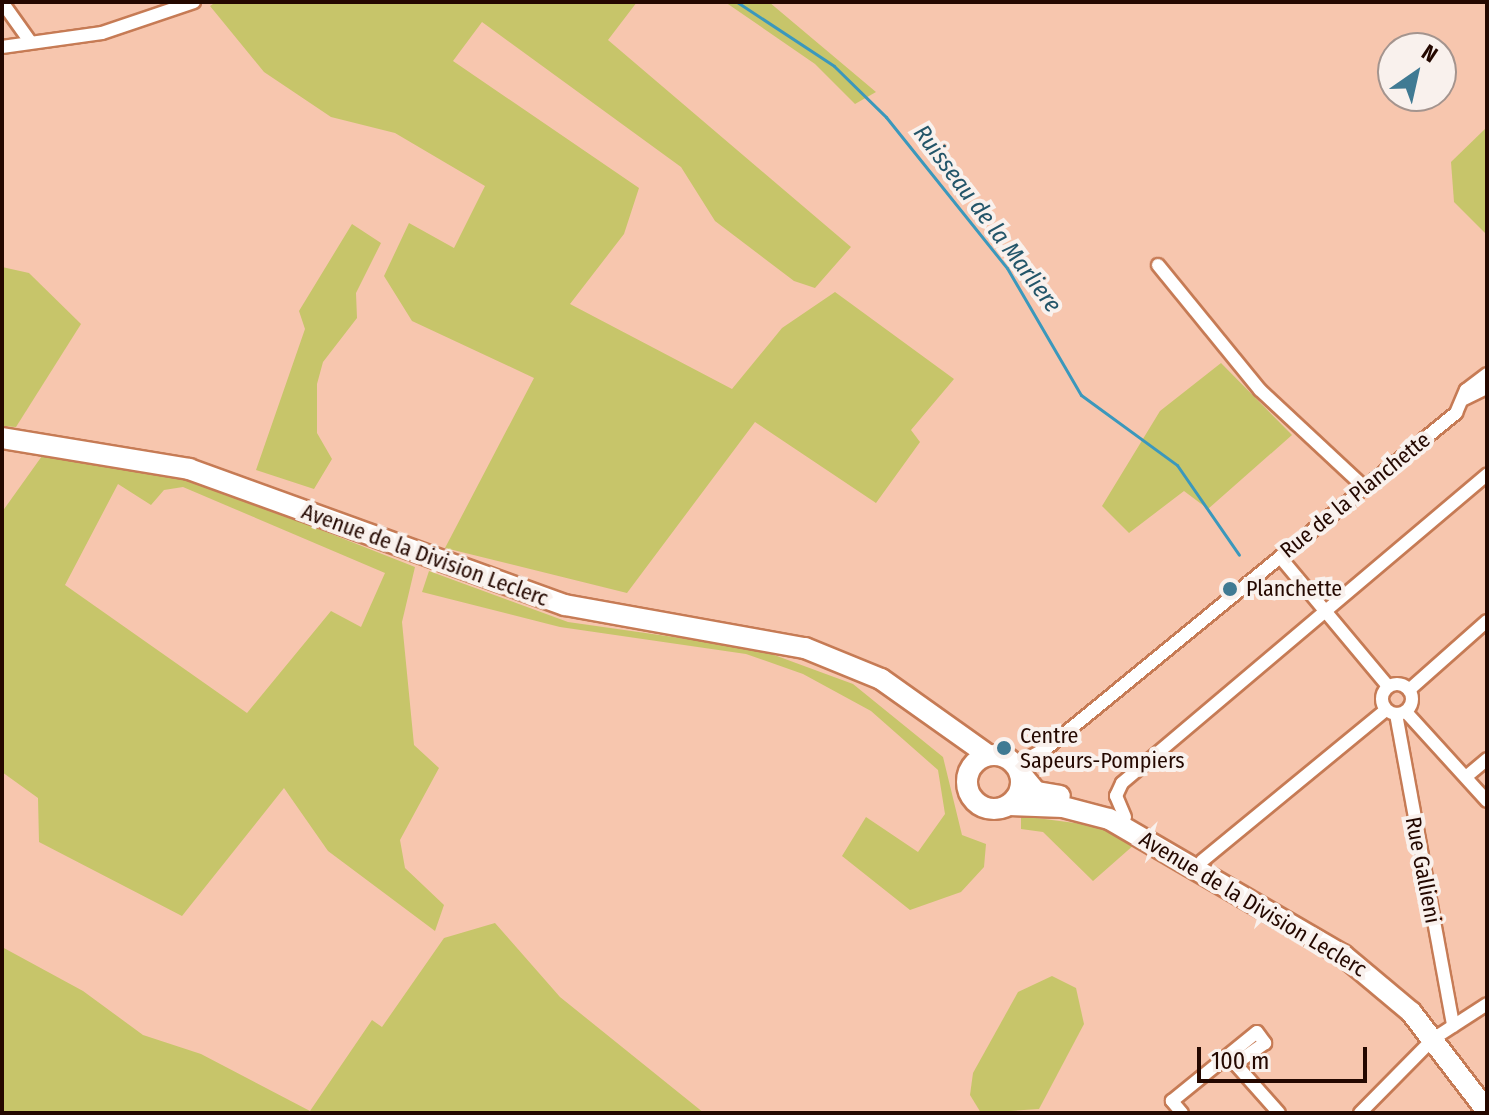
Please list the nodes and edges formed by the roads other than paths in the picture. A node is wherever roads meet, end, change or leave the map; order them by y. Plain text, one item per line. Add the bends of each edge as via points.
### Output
1 (2, 2) edge
2 (194, 2) edge
3 (29, 40) junction
4 (2, 47) edge
5 (1158, 265) dead end
6 (1487, 374) edge
7 (1487, 388) edge
8 (1464, 399) junction
9 (2, 438) edge
10 (1487, 475) edge
11 (1364, 487) junction
12 (1280, 557) junction
13 (1326, 612) junction
14 (1487, 621) edge
15 (849, 666) junction
16 (1388, 686) junction
17 (1409, 690) junction
18 (1396, 712) junction
19 (988, 755) junction
20 (1487, 759) edge
21 (970, 769) junction
22 (1018, 770) junction
23 (1467, 776) junction
24 (1487, 801) edge
25 (1009, 805) junction
26 (1125, 817) junction
27 (1214, 866) junction
28 (1487, 1004) edge
29 (1442, 1033) junction
30 (1487, 1096) edge
31 (1487, 1111) edge
32 (1182, 1113) edge
33 (1279, 1113) edge
34 (1360, 1113) edge

1 - 3 street
2 - 3 street via 102,33
3 - 4 street
5 - 11 street via 1260,390
6 - 8 street, Rue de la Planchette
7 - 8 street, Rue de la Planchette
8 - 11 street, Rue de la Planchette
9 - 15 main road, Avenue de la Division Leclerc via 189,469 536,597 755,635
10 - 13 street
11 - 12 street, Rue de la Planchette
12 - 13 street
12 - 22 street, Rue de la Planchette
13 - 16 street
13 - 26 street via 1122,783 1116,796
14 - 17 street
15 - 19 main road, Avenue de la Division Leclerc via 918,702
15 - 21 main road, Avenue de la Division Leclerc via 949,740
16 - 17 street
16 - 18 street via 1382,697
17 - 18 street
18 - 23 street
18 - 27 street
18 - 29 street, Rue Gallieni
19 - 21 main road
19 - 22 main road
20 - 23 street
21 - 25 main road via 967,784 977,803
22 - 25 main road
22 - 26 main road, Avenue de la Division Leclerc via 1040,793
23 - 24 street
25 - 27 main road, Avenue de la Division Leclerc via 1097,814
26 - 27 main road, Avenue de la Division Leclerc
27 - 29 main road, Avenue de la Division Leclerc via 1355,963
28 - 29 street
29 - 30 main road, Avenue de la Division Leclerc
29 - 31 main road, Avenue de la Division Leclerc
29 - 34 street
32 - 33 street via 1172,1101 1232,1060

